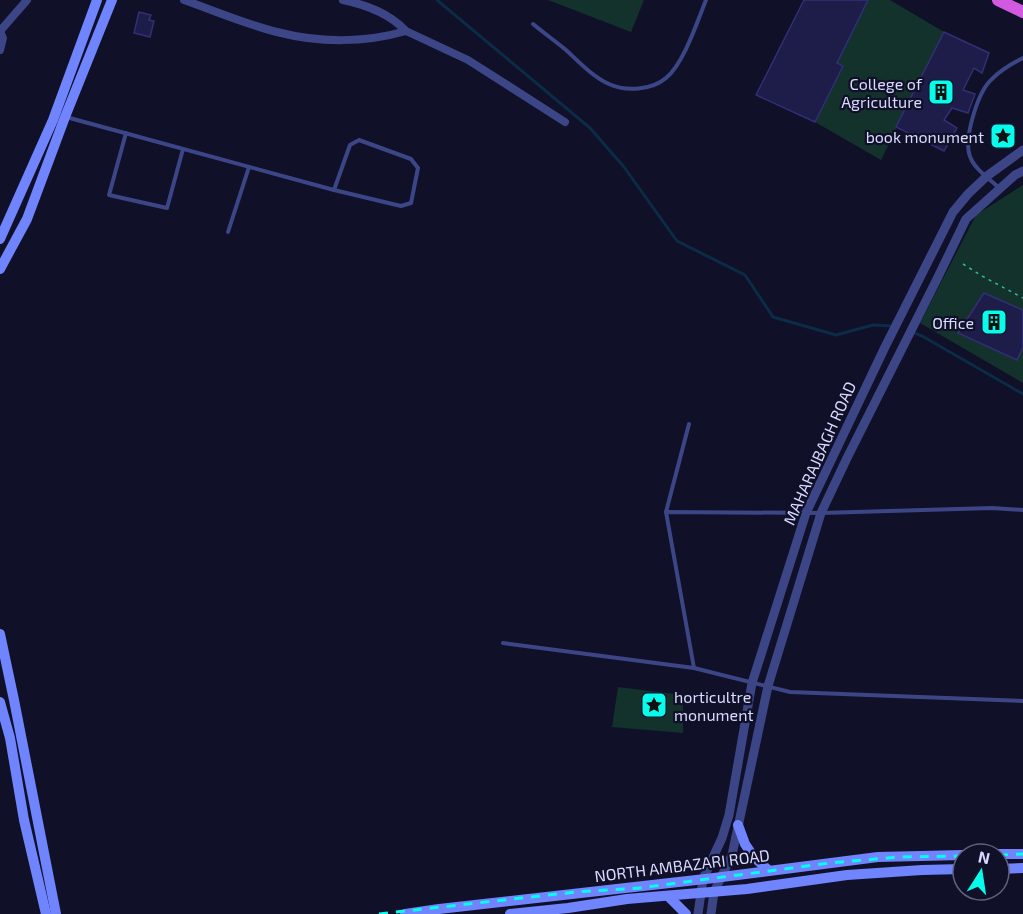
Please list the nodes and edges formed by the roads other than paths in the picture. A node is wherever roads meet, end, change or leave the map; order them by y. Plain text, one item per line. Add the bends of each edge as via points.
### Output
1 (27, 0) edge
2 (97, 0) edge
3 (112, 0) edge
4 (184, 0) edge
5 (343, 0) edge
6 (706, 0) edge
7 (998, 0) edge
8 (1023, 12) edge
9 (533, 24) dead end
10 (0, 31) edge
11 (406, 31) junction
12 (0, 50) edge
13 (1023, 58) edge
14 (65, 117) junction
15 (565, 122) dead end
16 (126, 133) junction
17 (183, 149) junction
18 (1023, 150) edge
19 (249, 166) junction
20 (1023, 171) edge
21 (987, 176) junction
22 (1000, 189) junction
23 (334, 190) junction
24 (5, 215) edge
25 (228, 232) dead end
26 (0, 238) edge
27 (0, 269) edge
28 (689, 424) dead end
29 (1023, 510) edge
30 (666, 512) junction
31 (806, 513) junction
32 (821, 513) junction
33 (0, 634) edge
34 (503, 643) dead end
35 (694, 668) junction
36 (752, 683) junction
37 (768, 686) junction
38 (1023, 701) edge
39 (0, 702) edge
40 (738, 825) junction
41 (951, 855) edge
42 (951, 869) edge
43 (768, 870) junction
44 (721, 876) junction
45 (703, 879) junction
46 (700, 892) junction
47 (714, 892) junction
48 (668, 896) junction
49 (46, 914) edge
50 (56, 914) edge
51 (405, 914) edge
52 (510, 914) edge
53 (686, 914) edge
54 (698, 914) edge
55 (711, 914) edge

1 - 10 street
2 - 24 main road via 53,120
3 - 14 main road
4 - 11 street via 277,32 318,40 368,39
5 - 11 street via 366,5
6 - 9 lane via 680,61 667,78 652,86 620,88 608,84
7 - 8 highway
10 - 12 street
11 - 15 street via 468,60
13 - 21 lane via 990,80 970,128 969,154
14 - 16 lane
14 - 27 main road via 27,219
16 - 17 lane
16 - 17 lane via 109,195 167,208
17 - 19 lane
18 - 21 street, MAHARAJBAGH ROAD
19 - 23 lane
19 - 25 lane
20 - 22 street, MAHARAJBAGH ROAD
21 - 22 lane
21 - 31 street, MAHARAJBAGH ROAD via 953,212
22 - 32 street, MAHARAJBAGH ROAD via 966,219
23 - 23 lane via 401,206 411,203 418,168 411,159 359,140 350,145
24 - 26 main road
28 - 30 lane
29 - 32 lane
30 - 31 lane
30 - 35 lane
31 - 32 lane
31 - 36 street, MAHARAJBAGH ROAD
32 - 37 street, MAHARAJBAGH ROAD
33 - 50 main road
34 - 35 lane
35 - 36 lane
36 - 37 lane
36 - 45 street, MAHARAJBAGH ROAD via 729,815
37 - 38 lane via 790,692
37 - 40 street, MAHARAJBAGH ROAD
39 - 49 main road
40 - 43 main road via 745,844
40 - 44 street, MAHARAJBAGH ROAD via 732,855
41 - 43 main road, NORTH AMBAZARI ROAD via 878,857
42 - 47 main road, NORTH AMBAZARI ROAD via 847,875
43 - 44 main road, NORTH AMBAZARI ROAD
44 - 45 main road, NORTH AMBAZARI ROAD
44 - 47 street, MAHARAJBAGH ROAD
45 - 46 street, MAHARAJBAGH ROAD
45 - 51 main road, NORTH AMBAZARI ROAD
46 - 47 main road, NORTH AMBAZARI ROAD
46 - 48 main road, NORTH AMBAZARI ROAD
46 - 54 street, MAHARAJBAGH ROAD
47 - 55 street, MAHARAJBAGH ROAD
48 - 52 main road, NORTH AMBAZARI ROAD
48 - 53 main road

